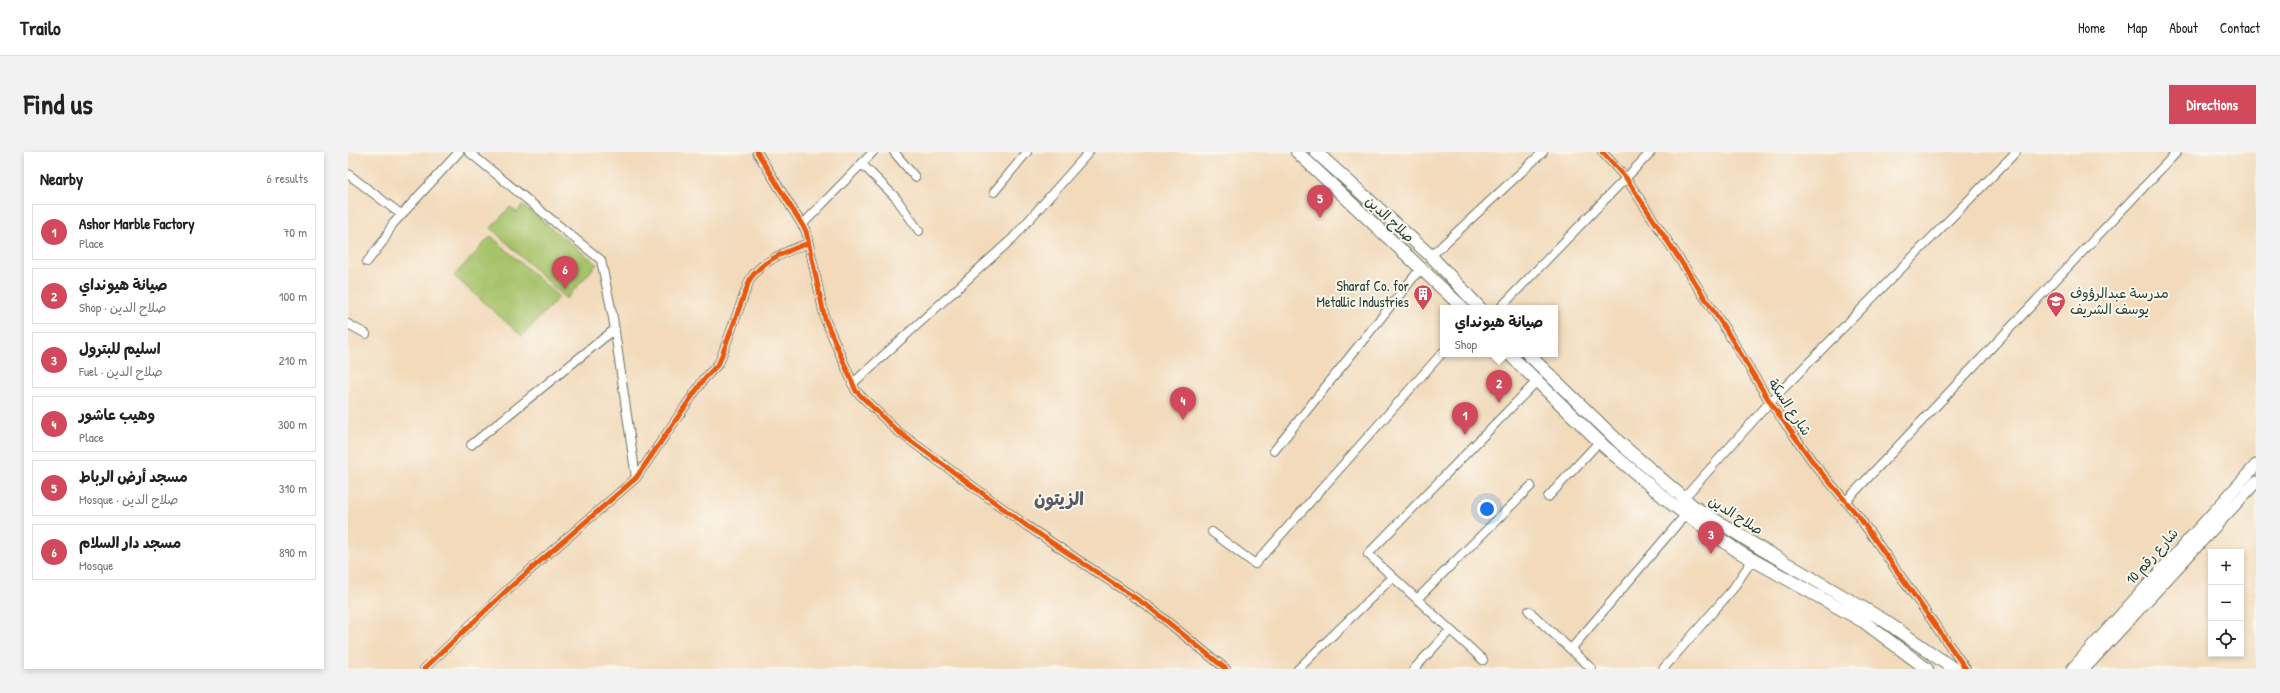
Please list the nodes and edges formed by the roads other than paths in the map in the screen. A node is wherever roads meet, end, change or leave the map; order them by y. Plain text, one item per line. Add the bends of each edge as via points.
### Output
1 (459, 152) edge
2 (469, 152) edge
3 (757, 152) edge
4 (873, 152) edge
5 (894, 152) edge
6 (1089, 152) edge
7 (1297, 152) edge
8 (1316, 152) edge
9 (1543, 152) edge
10 (1602, 152) edge
11 (1651, 152) edge
12 (2016, 152) edge
13 (2177, 152) edge
14 (1022, 154) edge
15 (862, 164) junction
16 (348, 174) edge
17 (915, 178) dead end
18 (1626, 178) junction
19 (994, 192) dead end
20 (402, 215) junction
21 (802, 225) junction
22 (919, 231) dead end
23 (808, 243) junction
24 (1431, 256) junction
25 (367, 262) dead end
26 (1421, 268) junction
27 (1459, 305) edge
28 (1477, 305) edge
29 (1503, 305) edge
30 (348, 324) edge
31 (615, 329) junction
32 (366, 334) dead end
33 (1440, 355) edge
34 (1512, 357) edge
35 (1531, 357) edge
36 (1537, 381) junction
37 (852, 384) junction
38 (1770, 402) junction
39 (1599, 442) junction
40 (471, 445) dead end
41 (1274, 451) dead end
42 (2256, 465) edge
43 (636, 478) junction
44 (2256, 482) edge
45 (1531, 486) dead end
46 (1548, 497) dead end
47 (1684, 498) junction
48 (1846, 500) junction
49 (1686, 514) junction
50 (1212, 532) dead end
51 (1753, 559) junction
52 (1393, 577) junction
53 (1417, 600) junction
54 (1529, 611) dead end
55 (1450, 630) junction
56 (1571, 649) junction
57 (1483, 660) dead end
58 (424, 669) edge
59 (1226, 669) edge
60 (1298, 669) edge
61 (1414, 669) edge
62 (1592, 669) edge
63 (1663, 669) edge
64 (1927, 669) edge
65 (1954, 669) edge
66 (1966, 669) edge
67 (2072, 669) edge
68 (2084, 669) edge

1 - 20 street
2 - 31 street via 601,260
3 - 21 street
4 - 15 street
5 - 17 street
6 - 37 street via 1013,238
7 - 26 highway, صلاح الدين
8 - 24 highway, صلاح الدين
9 - 24 street
10 - 18 street, شارع السكة
11 - 18 street
12 - 38 street
13 - 48 street
14 - 19 street
15 - 21 street
15 - 22 street via 896,198
16 - 20 street
18 - 29 street
18 - 38 street, شارع السكة
20 - 25 street
21 - 23 street
23 - 37 street via 825,319
23 - 43 street via 762,265 750,279 720,363 704,379
24 - 28 highway, صلاح الدين
26 - 27 highway, صلاح الدين
26 - 41 street
30 - 32 street
31 - 40 street
31 - 43 street
33 - 50 street via 1255,564
34 - 36 highway, صلاح الدين
35 - 47 highway, صلاح الدين via 1620,444
36 - 39 highway, صلاح الدين
36 - 52 street via 1368,554
37 - 59 street via 896,430 1027,526 1149,607
38 - 47 street
38 - 48 street, شارع السكة via 1815,465
39 - 46 street
39 - 49 highway, صلاح الدين
42 - 67 main road, شارع رقم 10
43 - 58 street via 508,590
44 - 68 main road, شارع رقم 10
45 - 53 street
47 - 65 highway, صلاح الدين via 1760,548 1882,619
48 - 66 street, شارع السكة
49 - 51 highway, صلاح الدين
49 - 56 street
51 - 63 street via 1732,590
51 - 64 highway, صلاح الدين via 1864,622
52 - 53 street
52 - 60 street
53 - 55 street
54 - 56 street
55 - 57 street
55 - 61 street
56 - 62 street

